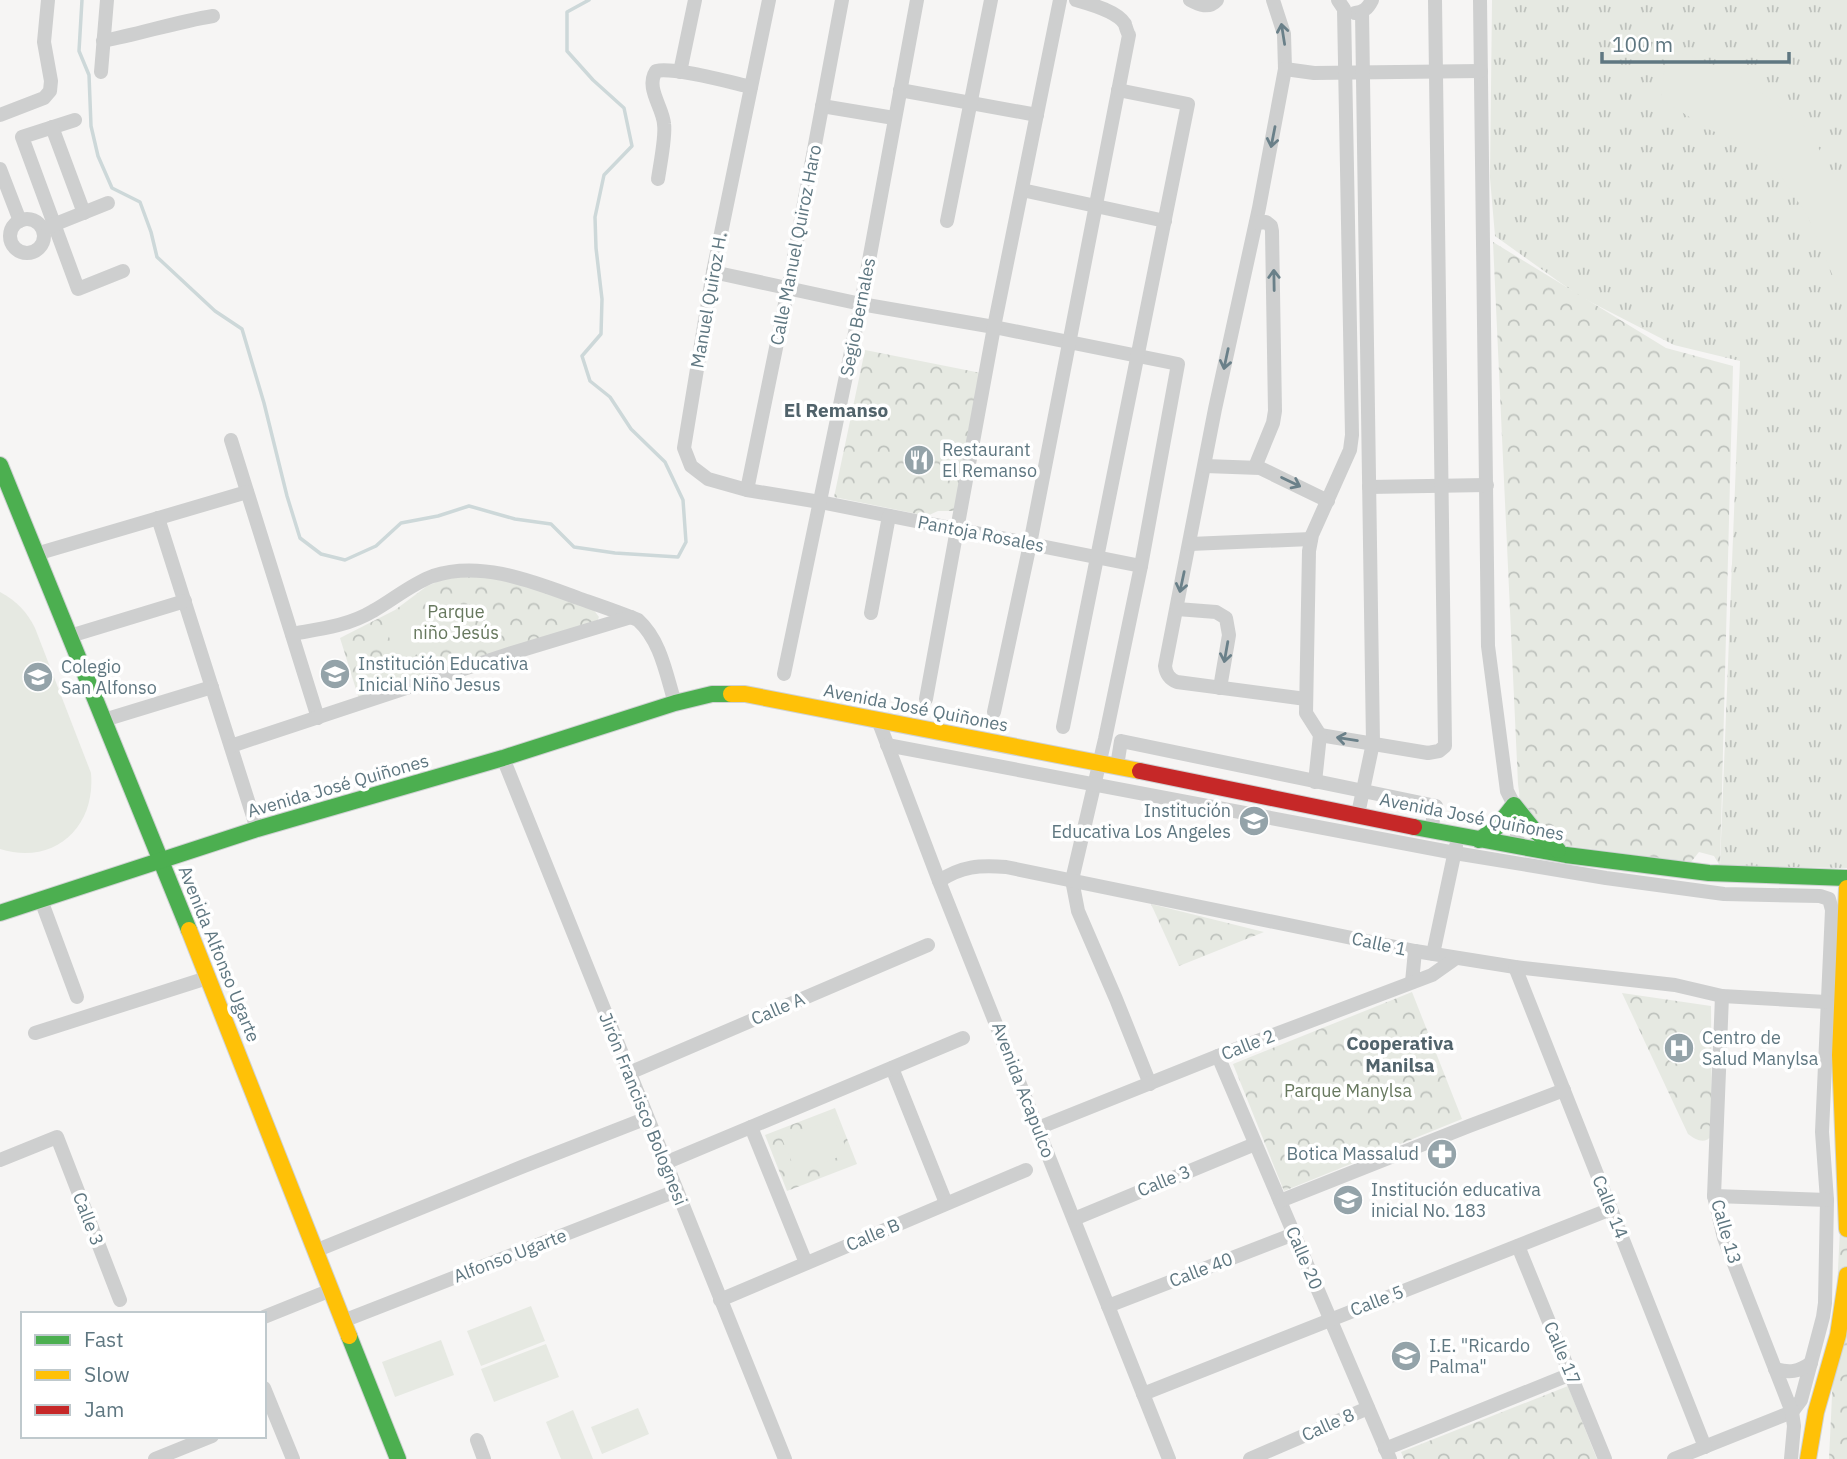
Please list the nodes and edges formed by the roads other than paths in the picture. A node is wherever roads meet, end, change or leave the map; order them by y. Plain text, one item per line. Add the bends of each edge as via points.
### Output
1 (48, 0) edge
2 (107, 0) edge
3 (695, 0) edge
4 (769, 0) edge
5 (842, 0) edge
6 (917, 0) edge
7 (991, 0) edge
8 (1060, 0) edge
9 (1076, 0) edge
10 (1189, 0) edge
11 (1217, 0) edge
12 (1273, 0) edge
13 (1373, 0) edge
14 (1435, 0) edge
15 (1480, 0) edge
16 (1341, 5) edge
17 (1362, 12) junction
18 (214, 16) dead end
19 (103, 41) junction
20 (1285, 69) junction
21 (1481, 71) junction
22 (102, 72) dead end
23 (680, 72) junction
24 (1345, 72) junction
25 (1363, 72) junction
26 (1436, 72) junction
27 (751, 87) junction
28 (900, 90) junction
29 (1118, 90) junction
30 (971, 103) junction
31 (822, 106) junction
32 (0, 115) edge
33 (1037, 115) junction
34 (894, 117) junction
35 (75, 120) dead end
36 (52, 127) junction
37 (0, 169) edge
38 (658, 179) dead end
39 (1022, 190) junction
40 (108, 203) dead end
41 (1096, 205) junction
42 (84, 214) junction
43 (20, 221) junction
44 (947, 221) dead end
45 (1165, 221) junction
46 (1256, 223) junction
47 (49, 226) junction
48 (6, 247) edge
49 (123, 271) dead end
50 (713, 272) junction
51 (788, 289) junction
52 (861, 304) junction
53 (994, 327) junction
54 (1069, 343) junction
55 (1138, 357) junction
56 (231, 440) dead end
57 (0, 466) edge
58 (1205, 467) junction
59 (1255, 467) junction
60 (1487, 485) junction
61 (1441, 486) junction
62 (1369, 487) junction
63 (747, 490) junction
64 (247, 492) junction
65 (1328, 501) junction
66 (820, 502) junction
67 (889, 516) junction
68 (158, 518) junction
69 (957, 530) junction
70 (1311, 539) junction
71 (1030, 544) junction
72 (1190, 544) junction
73 (36, 554) junction
74 (1097, 557) junction
75 (1141, 566) junction
76 (185, 601) junction
77 (1177, 610) junction
78 (871, 613) dead end
79 (631, 617) junction
80 (292, 634) junction
81 (70, 636) junction
82 (784, 674) dead end
83 (212, 687) junction
84 (1220, 688) junction
85 (926, 699) dead end
86 (1306, 699) junction
87 (675, 702) junction
88 (994, 712) dead end
89 (318, 718) junction
90 (104, 720) junction
91 (877, 720) junction
92 (1063, 727) dead end
93 (1320, 735) junction
94 (1373, 743) junction
95 (887, 745) junction
96 (230, 746) junction
97 (502, 758) junction
98 (1100, 763) junction
99 (1117, 766) junction
100 (1296, 778) junction
101 (1315, 782) junction
102 (1094, 786) junction
103 (1362, 792) junction
104 (1289, 801) junction
105 (1514, 805) junction
106 (1358, 814) junction
107 (257, 829) junction
108 (1431, 829) junction
109 (1458, 835) junction
110 (1479, 840) junction
111 (1518, 846) junction
112 (1454, 853) junction
113 (1566, 855) junction
114 (161, 860) junction
115 (1847, 878) edge
116 (1072, 880) junction
117 (939, 881) junction
118 (1847, 888) edge
119 (41, 900) junction
120 (0, 913) edge
121 (928, 944) dead end
122 (1415, 951) junction
123 (1433, 954) junction
124 (1456, 958) junction
125 (1515, 967) junction
126 (207, 978) junction
127 (1412, 982) junction
128 (1722, 996) junction
129 (77, 997) dead end
130 (1826, 1002) junction
131 (35, 1033) dead end
132 (963, 1038) dead end
133 (1218, 1056) junction
134 (892, 1068) junction
135 (629, 1073) junction
136 (1150, 1084) junction
137 (1564, 1090) junction
138 (647, 1118) junction
139 (751, 1127) junction
140 (1038, 1128) junction
141 (1255, 1144) junction
142 (0, 1160) edge
143 (665, 1163) junction
144 (1026, 1170) dead end
145 (676, 1191) junction
146 (1714, 1196) junction
147 (1827, 1200) junction
148 (1280, 1201) junction
149 (947, 1203) junction
150 (1611, 1209) junction
151 (1074, 1219) junction
152 (1847, 1229) edge
153 (1294, 1234) junction
154 (1518, 1246) junction
155 (315, 1251) junction
156 (806, 1263) junction
157 (1847, 1275) edge
158 (331, 1290) junction
159 (120, 1300) dead end
160 (720, 1300) junction
161 (1108, 1306) junction
162 (266, 1316) edge
163 (1330, 1319) junction
164 (343, 1321) junction
165 (1811, 1363) junction
166 (1775, 1369) junction
167 (1571, 1374) junction
168 (1143, 1394) junction
169 (1368, 1408) junction
170 (1791, 1412) junction
171 (269, 1414) edge
172 (207, 1438) edge
173 (477, 1440) dead end
174 (1705, 1447) junction
175 (1387, 1454) edge
176 (155, 1459) edge
177 (293, 1459) edge
178 (398, 1459) edge
179 (484, 1459) edge
180 (785, 1459) edge
181 (1169, 1459) edge
182 (1250, 1459) edge
183 (1605, 1459) edge
184 (1674, 1459) edge
185 (1791, 1459) edge
186 (1808, 1459) edge

1 - 32 street via 44,42 50,91 44,98
2 - 19 street
3 - 23 street
4 - 27 street, Manuel Quiroz H.
5 - 31 street, Calle Manuel Quiroz Haro
6 - 28 street, Segio Bernales
7 - 30 street
8 - 33 street
9 - 29 street via 1119,17 1125,24 1129,35
10 - 11 street via 1202,5
20 -> 12 street via 1284,34
13 - 17 street
14 - 26 street
15 - 21 street
16 - 17 street via 1352,13
16 - 24 street
17 - 25 street
18 - 19 street
19 - 22 street
20 - 24 street
20 -> 46 street
21 - 26 street
21 - 60 street
23 - 27 street
23 - 38 street via 663,69 652,77 664,124
24 - 25 street
24 - 65 street via 1352,435
25 - 26 street
25 - 62 street
26 - 61 street
27 - 50 street, Manuel Quiroz H.
28 - 30 street
28 - 34 street, Segio Bernales
29 - 41 street
29 - 45 street via 1188,104
30 - 33 street
30 - 44 street
31 - 34 street
31 - 51 street, Calle Manuel Quiroz Haro
33 - 39 street
34 - 52 street, Segio Bernales
35 - 36 street
36 - 42 street
36 - 47 street via 22,137
37 - 43 street
39 - 41 street
39 - 53 street
40 - 42 street
41 - 45 street
41 - 54 street
42 - 47 street
43 - 47 street via 30,219
43 - 48 street via 12,228
45 - 55 street
46 -> 58 street
59 -> 46 street via 1275,411 1272,231 1266,222
47 - 48 street via 38,250 21,252
47 - 49 street via 78,289
50 - 51 street
50 - 63 street, Manuel Quiroz H. via 684,449 691,466 708,479
51 - 52 street
51 - 63 street, Calle Manuel Quiroz Haro
52 - 53 street
52 - 66 street, Segio Bernales
53 - 54 street
53 - 69 street
54 - 55 street
54 - 71 street
55 - 74 street
55 - 75 street via 1178,364
56 - 64 street
57 - 73 street, Avenida Alfonso Ugarte
58 - 59 street
58 - 72 street
59 -> 65 street
60 - 61 street
60 - 105 street via 1488,646 1496,709 1509,735
61 - 62 street
61 - 94 street via 1445,746 1428,753
62 - 94 street
63 - 66 street, Manuel Quiroz H.
64 - 68 street
64 - 80 street
65 - 70 street
66 - 67 street, Pantoja Rosales
66 - 82 street, Segio Bernales
67 - 69 street, Pantoja Rosales
67 - 78 street
68 - 73 street
68 - 76 street
69 - 71 street, Pantoja Rosales
69 - 85 street
70 - 72 street
70 - 86 street
71 - 74 street, Pantoja Rosales
71 - 88 street
72 -> 77 street
73 - 81 street, Avenida Alfonso Ugarte
74 - 75 street, Pantoja Rosales
74 - 92 street
75 - 98 street
76 - 81 street
76 - 83 street
77 -> 84 street via 1216,612 1226,618 1229,635
77 - 84 street via 1166,672 1177,682
79 - 80 street via 524,579 451,572 417,583 356,620
79 - 87 street via 649,629 655,640
79 - 89 street
80 - 89 street
81 - 90 street, Avenida Alfonso Ugarte
83 - 90 street
83 - 96 street
84 - 86 street
86 - 93 street via 1306,713
87 - 91 street, Avenida José Quiñones via 712,694 745,694
87 - 97 street, Avenida José Quiñones
89 - 96 street
90 - 114 street, Avenida Alfonso Ugarte
91 - 95 street, Avenida Acapulco
91 - 98 street, Avenida José Quiñones
94 -> 93 street
93 - 101 street
94 - 103 street
95 - 102 street
95 - 117 street, Avenida Acapulco
96 - 107 street
97 - 107 street, Avenida José Quiñones
97 - 135 street, Jirón Francisco Bolognesi
98 - 99 street, Avenida José Quiñones
98 - 102 street
99 - 100 street via 1121,741
99 - 104 street, Avenida José Quiñones
100 - 101 street
100 - 104 street
101 - 103 street
102 - 112 street
102 - 116 street
103 - 106 street
103 - 108 street via 1436,806
104 - 106 street, Avenida José Quiñones
105 - 110 street via 1496,828
105 - 111 street
105 - 113 street via 1533,831
106 - 108 street, Avenida José Quiñones
107 - 114 street, Avenida José Quiñones
108 - 109 street, Avenida José Quiñones
109 - 110 street, Avenida José Quiñones
109 - 112 street
110 - 111 street, Avenida José Quiñones
111 - 113 street, Avenida José Quiñones
112 - 123 street
112 - 130 street via 1706,892 1826,897 1832,910
113 - 115 street, Avenida José Quiñones via 1709,873
114 - 119 street, Avenida José Quiñones
114 - 126 street, Avenida Alfonso Ugarte
116 - 117 street, Calle 1 via 989,866 953,872
116 - 122 street, Calle 1
116 - 136 street via 1078,911
117 - 140 street, Avenida Acapulco
118 - 152 street via 1840,1055
119 - 120 street, Avenida José Quiñones
119 - 129 street
121 - 135 street, Calle A
122 - 123 street, Calle 1
122 - 127 street
123 - 124 street, Calle 1
124 - 125 street, Calle 1
124 - 127 street, Calle 2
125 - 128 street, Calle 1 via 1675,985
125 - 137 street, Calle 14
126 - 131 street
126 - 155 street, Avenida Alfonso Ugarte
127 - 133 street, Calle 2
128 - 130 street, Calle 1
128 - 146 street, Calle 13
130 - 147 street via 1822,1132
132 - 134 street
133 - 136 street, Calle 2
133 - 141 street, Calle 20
134 - 139 street
134 - 149 street
135 - 138 street, Jirón Francisco Bolognesi
136 - 140 street, Calle 2
137 - 148 street
137 - 150 street, Calle 14
138 - 143 street, Jirón Francisco Bolognesi
138 - 155 street
139 - 143 street
139 - 156 street
140 - 151 street, Avenida Acapulco
141 - 148 street, Calle 20
141 - 151 street, Calle 3
142 - 159 street, Calle 3 via 57,1137
143 - 145 street, Jirón Francisco Bolognesi
144 - 149 street, Calle B
145 - 160 street, Jirón Francisco Bolognesi
145 - 164 street, Alfonso Ugarte
146 - 147 street
146 - 166 street, Calle 13 via 1724,1238
147 - 165 street via 1825,1303
148 - 153 street, Calle 20
149 - 156 street, Calle B
150 - 154 street, Calle 5
150 - 174 street, Calle 14
151 - 161 street, Avenida Acapulco
153 - 161 street, Calle 40
153 - 163 street, Calle 20
154 - 163 street, Calle 5
154 - 167 street, Calle 17
155 - 158 street, Avenida Alfonso Ugarte
156 - 160 street, Calle B
157 - 186 street
158 - 162 street
158 - 164 street, Avenida Alfonso Ugarte
160 - 180 street, Jirón Francisco Bolognesi
161 - 168 street, Avenida Acapulco
163 - 168 street, Calle 5
163 - 169 street, Calle 20
164 - 178 street, Avenida Alfonso Ugarte
165 - 166 street via 1791,1372
165 - 170 street via 1801,1401
166 - 170 street, Calle 13
167 - 175 street
167 - 183 street, Calle 17
168 - 181 street, Avenida Acapulco
169 - 175 street, Calle 20
169 - 182 street, Calle 8
170 - 174 street
170 - 185 street, Calle 13
171 - 177 street
172 - 176 street
173 - 179 street
174 - 184 street

